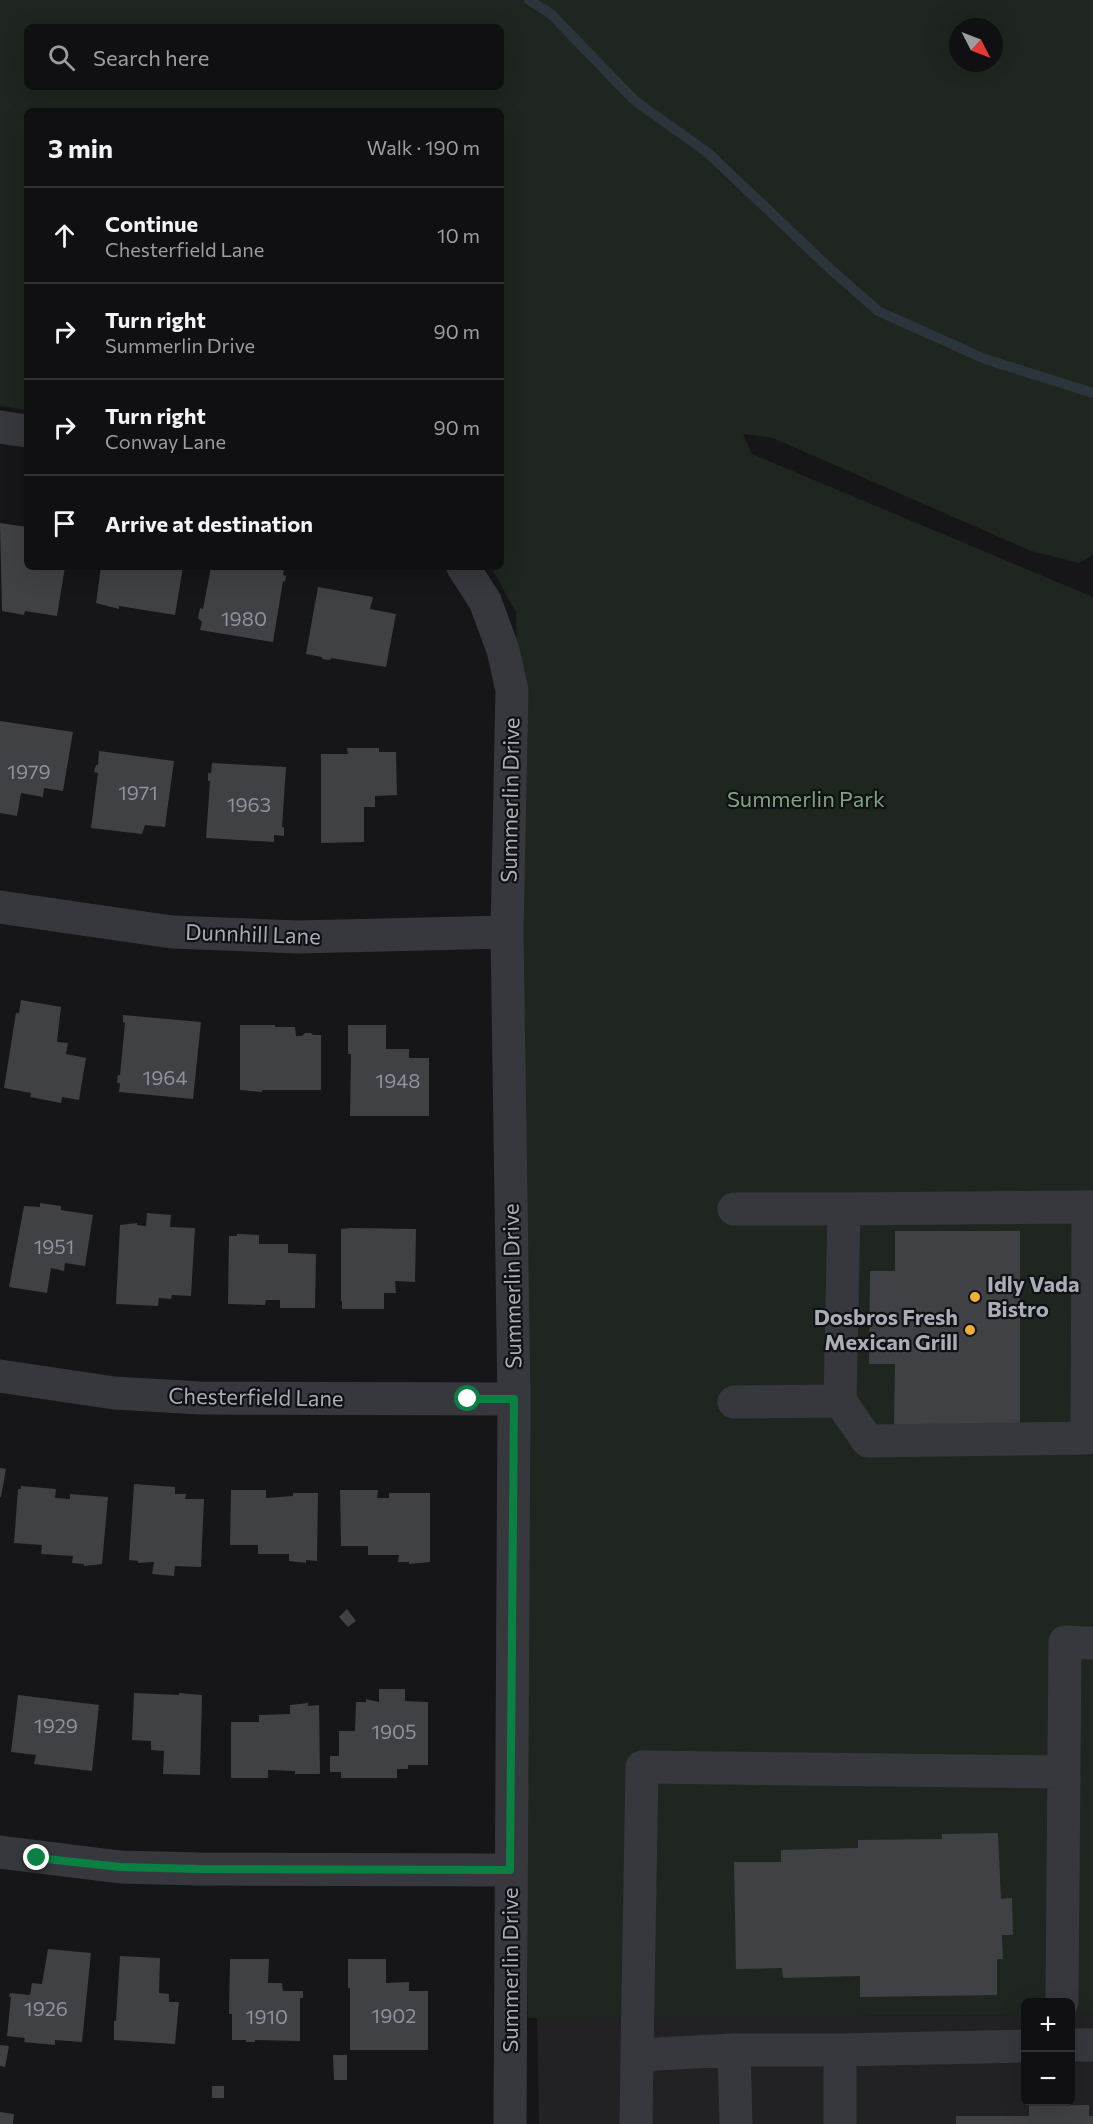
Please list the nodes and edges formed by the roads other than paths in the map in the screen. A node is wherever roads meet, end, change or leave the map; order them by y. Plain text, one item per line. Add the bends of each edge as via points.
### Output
1 (0, 427) edge
2 (24, 431) edge
3 (465, 570) edge
4 (0, 907) edge
5 (507, 932) junction
6 (1091, 1207) edge
7 (734, 1209) dead end
8 (844, 1209) junction
9 (0, 1376) edge
10 (514, 1399) junction
11 (840, 1401) junction
12 (734, 1402) dead end
13 (1093, 1643) edge
14 (1064, 1772) junction
15 (0, 1852) edge
16 (510, 1870) junction
17 (1062, 1998) edge
18 (1093, 2045) edge
19 (1021, 2046) edge
20 (1075, 2046) edge
21 (734, 2050) junction
22 (840, 2050) junction
23 (637, 2055) junction
24 (510, 2124) edge
25 (636, 2124) edge
26 (736, 2124) edge
27 (840, 2124) edge

1 - 2 street
3 - 5 street, Summerlin Drive via 485,601 512,690
4 - 5 street, Dunnhill Lane via 172,932 297,937
5 - 10 street, Summerlin Drive
6 - 8 street
6 - 11 street via 1087,1438 868,1441
7 - 8 street
8 - 11 street
9 - 10 street, Chesterfield Lane via 114,1394 200,1398
10 - 16 street, Summerlin Drive
11 - 12 street
13 - 14 street via 1065,1642
14 - 17 street
14 - 23 street via 642,1767
15 - 16 street via 120,1867
16 - 24 street, Summerlin Drive
18 - 20 street
19 - 22 street
21 - 22 street
21 - 23 street
21 - 26 street
22 - 27 street
23 - 25 street

